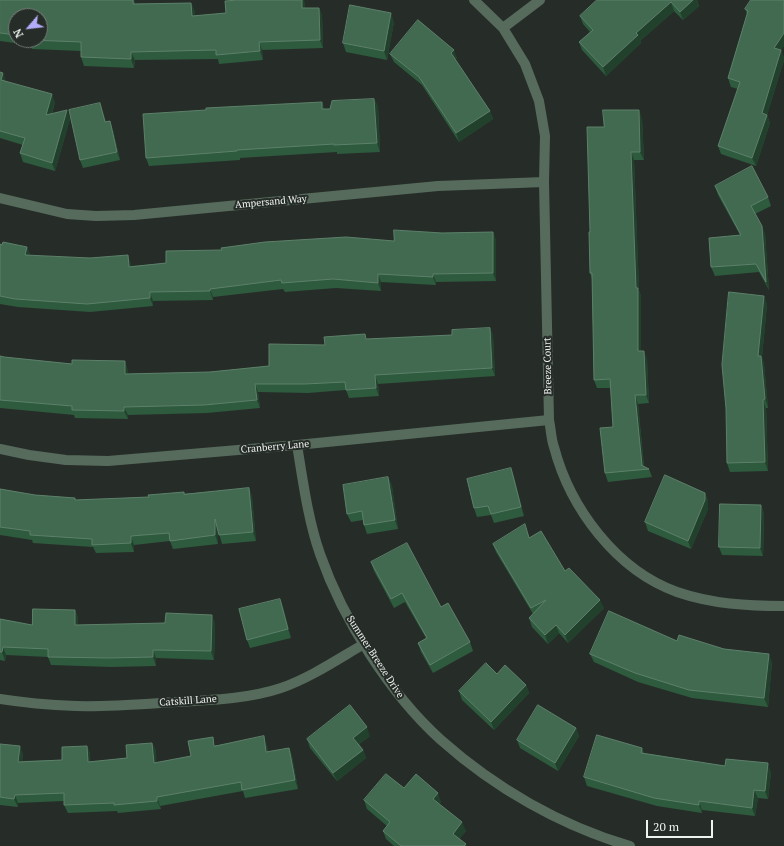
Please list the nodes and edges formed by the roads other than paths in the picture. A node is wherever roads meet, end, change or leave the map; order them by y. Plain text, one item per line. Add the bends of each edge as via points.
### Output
1 (474, 0) edge
2 (540, 0) edge
3 (503, 28) junction
4 (544, 182) junction
5 (0, 198) edge
6 (550, 420) junction
7 (297, 445) junction
8 (0, 449) edge
9 (784, 606) edge
10 (364, 644) junction
11 (0, 699) edge
12 (630, 846) edge

1 - 3 street, Breeze Court
2 - 3 street
3 - 4 street, Breeze Court via 525,64 539,101 544,136
4 - 5 street, Ampersand Way via 438,186 134,215 67,214
4 - 6 street, Breeze Court
6 - 7 street, Cranberry Lane
6 - 9 street, Breeze Court via 553,446 575,501 595,530 618,556 645,576 676,592 737,605
7 - 8 street, Cranberry Lane via 108,461 59,459
7 - 10 street, Summer Breeze Drive via 306,497 320,553 331,582
10 - 11 street, Catskill Lane via 310,675 281,688 247,696 200,701 77,706
10 - 12 street, Summer Breeze Drive via 409,707 441,740 483,774 564,822

